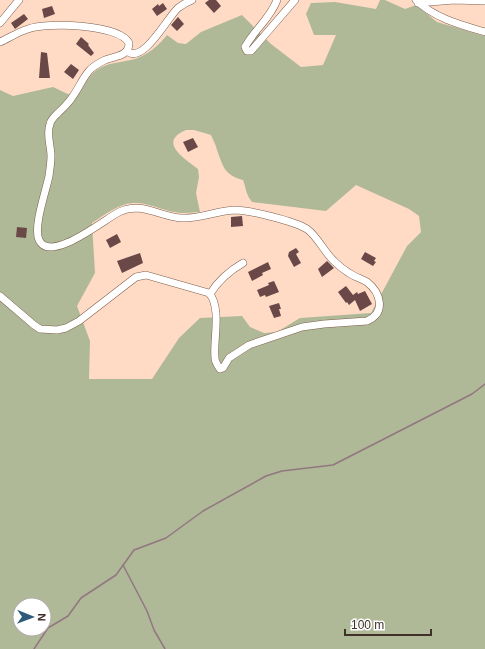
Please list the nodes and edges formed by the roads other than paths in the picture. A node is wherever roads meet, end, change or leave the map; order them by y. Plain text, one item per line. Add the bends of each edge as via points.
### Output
1 (19, 0) edge
2 (192, 0) edge
3 (277, 0) edge
4 (295, 0) edge
5 (417, 1) edge
6 (485, 1) edge
7 (0, 24) edge
8 (485, 32) edge
9 (0, 42) edge
10 (127, 51) junction
11 (243, 263) dead end
12 (210, 294) junction
13 (0, 296) edge

1 - 7 street
2 - 10 street via 178,8 144,50 135,54
3 - 4 street via 266,19 250,36 246,51 251,52
5 - 6 street
5 - 8 street via 441,17
9 - 10 street via 32,28 81,25 124,37 129,43
10 - 12 street via 105,60 89,71 72,98 49,125 51,156 37,232 41,243 47,247 58,246 131,208 142,208 181,218 234,210 265,215 307,229 333,261 348,273 367,282 375,291 380,308 373,319 367,321 302,327 248,345 220,369 214,358 217,319
11 - 12 street via 215,285
12 - 13 street via 146,275 136,277 79,321 57,330 40,329

